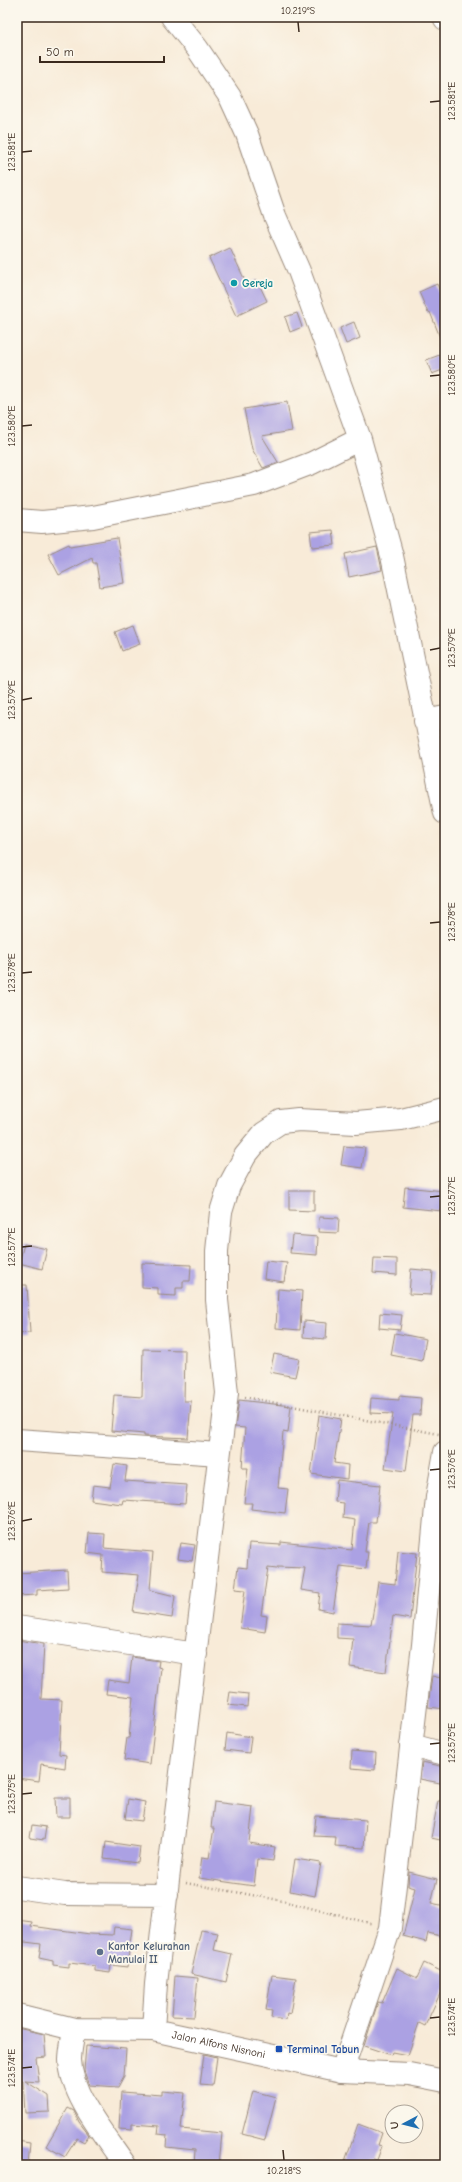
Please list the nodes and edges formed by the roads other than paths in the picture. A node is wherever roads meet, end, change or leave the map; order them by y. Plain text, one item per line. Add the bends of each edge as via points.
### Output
1 (172, 17) edge
2 (360, 439) junction
3 (17, 520) edge
4 (435, 719) edge
5 (445, 813) edge
6 (445, 1108) edge
7 (17, 1440) edge
8 (445, 1452) edge
9 (219, 1454) junction
10 (17, 1627) edge
11 (196, 1654) junction
12 (411, 1745) junction
13 (445, 1754) edge
14 (17, 1887) edge
15 (168, 1887) junction
16 (17, 2015) edge
17 (74, 2029) junction
18 (153, 2030) junction
19 (342, 2071) junction
20 (445, 2081) edge
21 (125, 2165) edge

1 - 2 street via 230,98 247,134 275,216 299,271
2 - 3 street via 312,463 254,485 93,517 42,522
2 - 4 street
4 - 5 street
6 - 9 street via 401,1119 356,1123 299,1120 281,1122 264,1134 245,1156 229,1186 223,1205 217,1251 217,1300 228,1393
7 - 9 street
8 - 12 street via 437,1497
9 - 11 street
10 - 11 street
11 - 15 street
12 - 13 street
12 - 19 street via 390,1928
14 - 15 street via 65,1894
15 - 18 street
16 - 17 street, Jalan Alfons Nisnoni
17 - 18 street, Jalan Alfons Nisnoni
17 - 21 street via 70,2060 74,2084 81,2099
18 - 19 street, Jalan Alfons Nisnoni
19 - 20 street, Jalan Alfons Nisnoni via 409,2074

